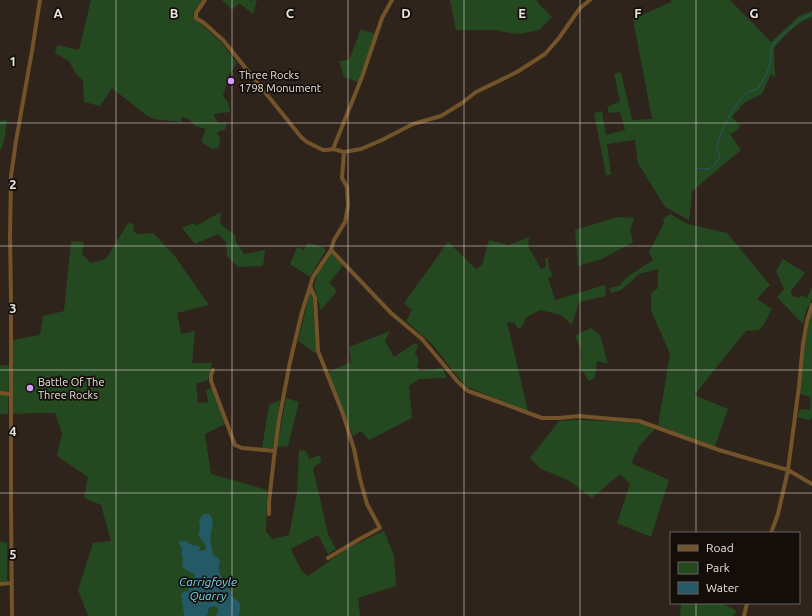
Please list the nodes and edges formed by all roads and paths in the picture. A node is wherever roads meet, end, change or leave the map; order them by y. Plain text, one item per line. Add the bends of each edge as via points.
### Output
1 (40, 0) edge
2 (205, 0) edge
3 (392, 0) edge
4 (590, 0) edge
5 (333, 149) junction
6 (344, 152) junction
7 (330, 250) junction
8 (310, 286) junction
9 (812, 305) edge
10 (212, 370) dead end
11 (0, 393) edge
12 (10, 394) junction
13 (275, 451) junction
14 (788, 470) junction
15 (812, 484) edge
16 (269, 514) dead end
17 (771, 532) edge
18 (328, 558) dead end
19 (11, 583) junction
20 (0, 584) edge
21 (747, 604) edge
22 (12, 616) edge
23 (744, 616) edge

1 - 12 street via 11,176
2 - 5 street via 196,13 196,18 222,40 307,142 323,150
3 - 5 street via 382,18
4 - 6 street via 580,8 545,54 517,72 476,92 441,116 413,124 361,149
5 - 6 street
6 - 7 street via 342,178 347,187 348,206 345,222
7 - 8 street
7 - 14 street via 391,314 422,339 468,391 542,418 579,416 639,421 719,450
8 - 13 street via 290,362
8 - 18 street via 315,298 318,351 343,414 367,504 380,528
9 - 14 street via 803,344
10 - 13 street via 211,381 235,446
11 - 12 street
12 - 19 street
13 - 16 street
14 - 15 street
14 - 17 street
19 - 20 street
19 - 22 street
21 - 23 street

